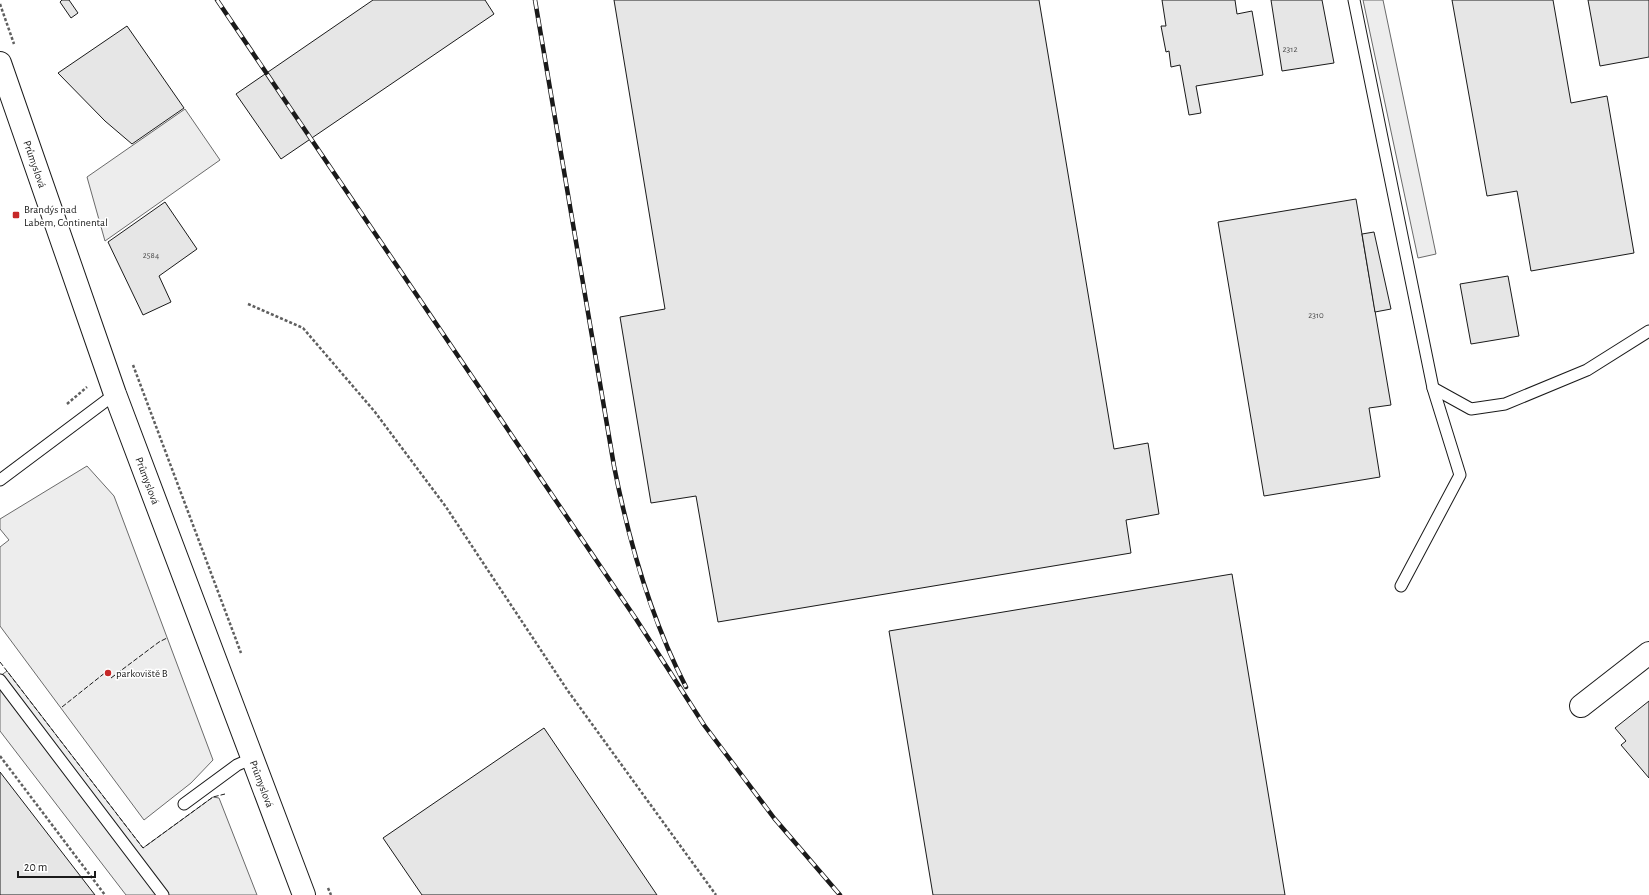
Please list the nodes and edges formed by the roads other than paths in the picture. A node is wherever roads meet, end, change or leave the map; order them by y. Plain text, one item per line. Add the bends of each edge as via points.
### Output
1 (1354, 0) edge
2 (0, 64) edge
3 (1649, 332) edge
4 (1433, 388) junction
5 (115, 394) junction
6 (0, 480) edge
7 (1401, 586) dead end
8 (1649, 653) edge
9 (0, 680) edge
10 (1581, 706) dead end
11 (253, 758) junction
12 (184, 804) dead end
13 (163, 895) edge
14 (304, 895) edge

1 - 4 lane
2 - 5 main road, Průmyslová
3 - 4 lane via 1587,370 1505,404 1471,409
4 - 7 lane via 1460,475
5 - 6 lane
5 - 11 main road, Průmyslová
8 - 10 main road
9 - 13 lane
11 - 12 lane via 237,765
11 - 14 main road, Průmyslová

